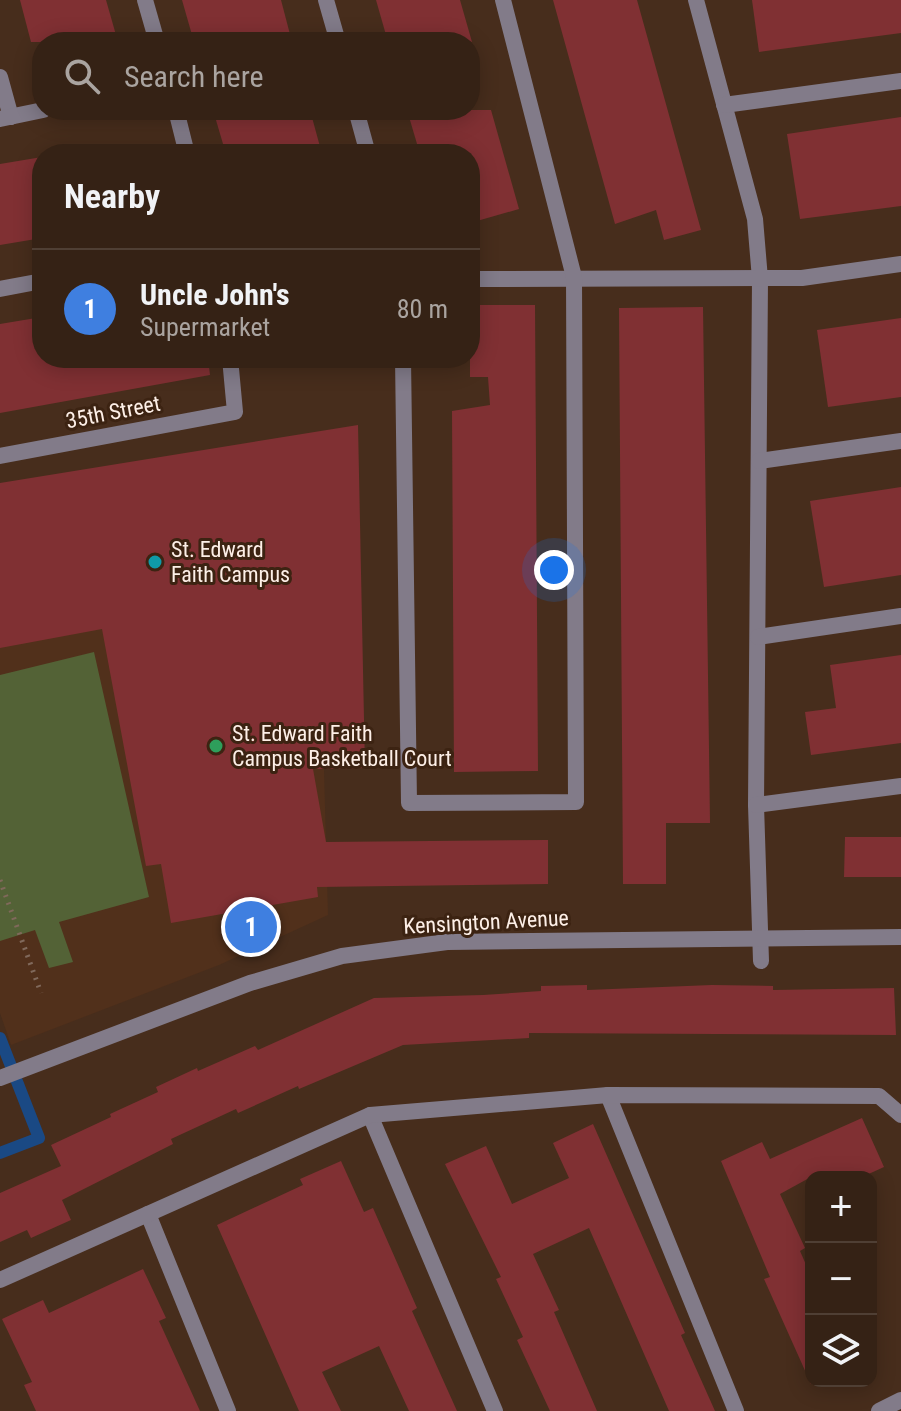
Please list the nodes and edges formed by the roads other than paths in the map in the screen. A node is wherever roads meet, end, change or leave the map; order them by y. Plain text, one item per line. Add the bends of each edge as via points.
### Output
1 (145, 0) edge
2 (326, 0) edge
3 (503, 0) edge
4 (696, 0) edge
5 (154, 32) edge
6 (335, 32) edge
7 (0, 77) edge
8 (901, 81) edge
9 (724, 105) junction
10 (32, 112) edge
11 (5, 118) edge
12 (178, 120) edge
13 (359, 120) edge
14 (184, 144) edge
15 (365, 144) edge
16 (901, 264) edge
17 (574, 277) junction
18 (480, 279) edge
19 (760, 279) junction
20 (32, 283) edge
21 (0, 289) edge
22 (231, 368) edge
23 (403, 368) edge
24 (901, 441) edge
25 (0, 456) edge
26 (759, 461) junction
27 (901, 616) edge
28 (758, 637) junction
29 (901, 786) edge
30 (756, 805) junction
31 (761, 937) junction
32 (901, 937) edge
33 (761, 961) dead end
34 (0, 1078) edge
35 (608, 1095) junction
36 (370, 1115) junction
37 (901, 1115) edge
38 (148, 1214) junction
39 (0, 1280) edge
40 (901, 1400) edge
41 (228, 1411) edge
42 (495, 1411) edge
43 (736, 1411) edge
44 (879, 1411) edge

1 - 5 street
2 - 6 street
3 - 17 street
4 - 9 street
7 - 11 street
8 - 9 street
9 - 19 street via 755,219
10 - 11 street
12 - 14 street
13 - 15 street
16 - 19 street
17 - 18 street
17 - 19 street
17 - 23 street via 576,802 409,803
19 - 26 street
20 - 21 street
22 - 25 street, 35th Street via 235,412
24 - 26 street
26 - 28 street
27 - 28 street
28 - 30 street
29 - 30 street
30 - 31 street
31 - 32 street, Kensington Avenue
31 - 33 street
31 - 34 street, Kensington Avenue via 447,942 342,956 250,983
35 - 36 street
35 - 37 street via 879,1096
35 - 43 street
36 - 38 street
36 - 42 street
38 - 39 street
38 - 41 street
40 - 44 street

